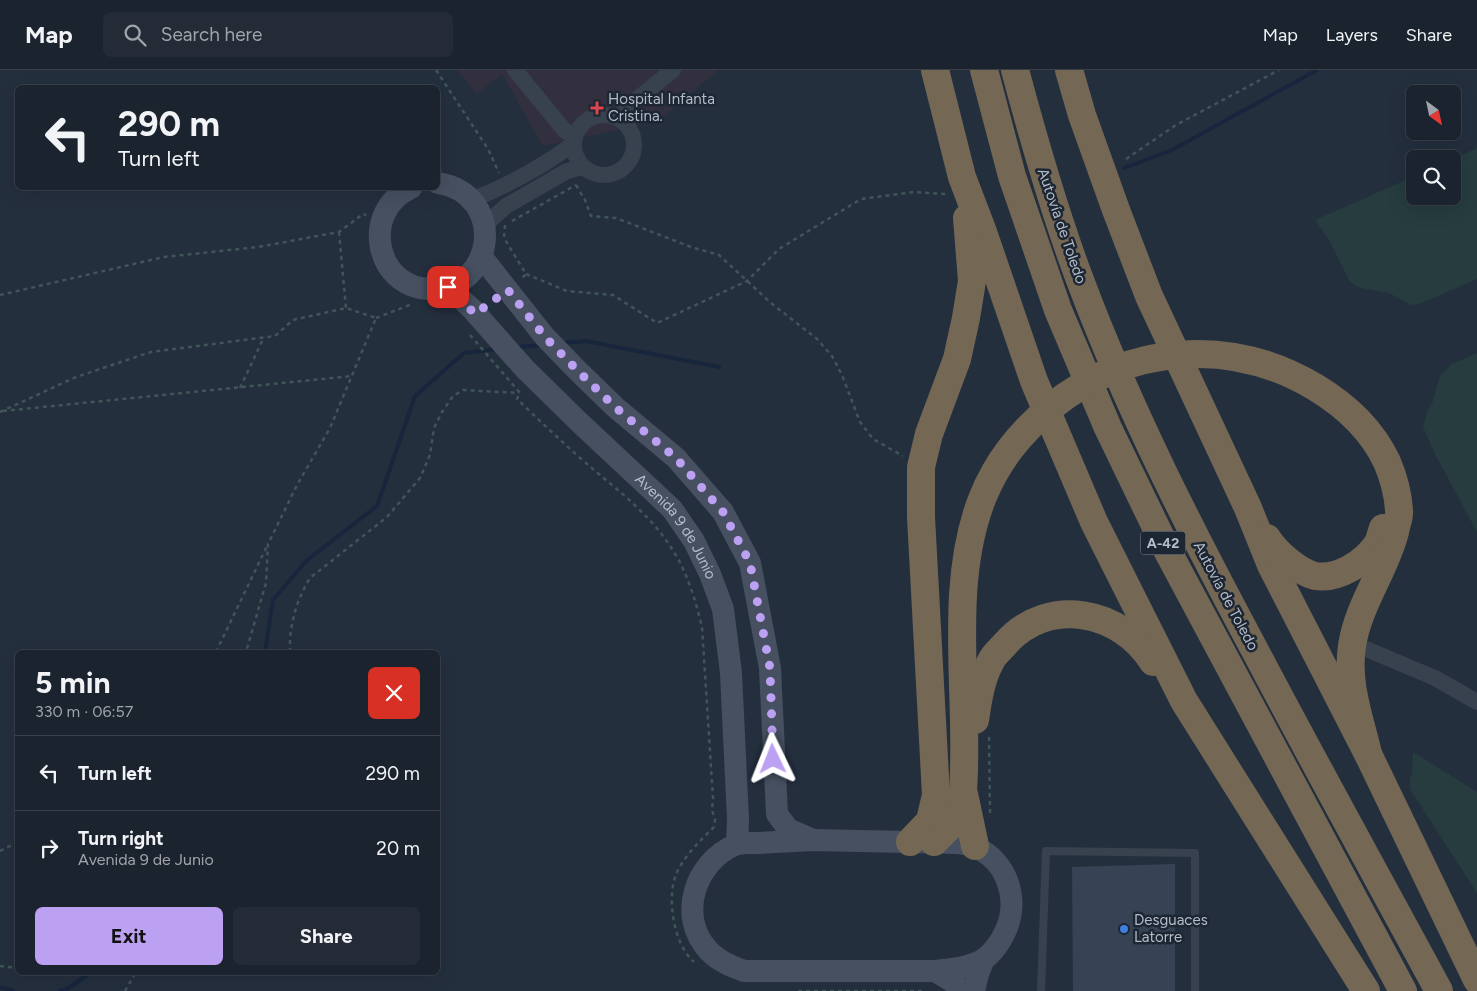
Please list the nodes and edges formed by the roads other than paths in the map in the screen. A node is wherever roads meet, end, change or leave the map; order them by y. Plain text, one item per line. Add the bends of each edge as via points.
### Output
1 (515, 70) edge
2 (526, 70) edge
3 (673, 70) edge
4 (934, 70) edge
5 (984, 70) edge
6 (1015, 70) edge
7 (1069, 70) edge
8 (1081, 70) edge
9 (618, 118) junction
10 (577, 135) junction
11 (576, 174) junction
12 (440, 183) edge
13 (955, 186) junction
14 (404, 190) edge
15 (472, 200) junction
16 (1116, 210) junction
17 (485, 225) junction
18 (481, 256) junction
19 (448, 287) junction
20 (1393, 481) junction
21 (1248, 508) junction
22 (1352, 643) junction
23 (1184, 701) junction
24 (1477, 702) edge
25 (1368, 754) junction
26 (963, 787) junction
27 (812, 840) junction
28 (922, 842) junction
29 (737, 844) junction
30 (975, 846) junction
31 (984, 959) junction
32 (935, 971) junction
33 (1477, 980) edge
34 (957, 991) edge
35 (974, 991) edge
36 (1041, 991) edge
37 (1195, 991) edge
38 (1366, 991) edge
39 (1403, 991) edge
40 (1439, 991) edge

1 - 10 street via 565,131
2 - 10 street via 570,122
3 - 9 street
4 - 13 highway
5 - 39 highway, Autovía de Toledo / A-42 via 1012,176 1058,310 1108,428 1167,550
6 - 40 highway, Autovía de Toledo / A-42 via 1036,148 1080,279 1130,401 1234,612
7 - 16 highway
8 - 16 highway
9 - 10 street via 598,115 588,119
9 - 11 street via 631,131 634,140 634,149 626,166 609,174
10 - 11 street
10 - 15 street via 560,154 505,186
11 - 17 street via 506,206
12 - 15 main road via 461,190
13 - 23 highway via 983,232 1034,381 1094,522
13 - 28 highway via 970,241 972,280 957,359 929,434 921,467 936,794
14 - 19 main road via 382,218 381,252 388,267 415,287 431,290
15 - 17 main road
16 - 21 highway via 1148,296
17 - 18 main road via 485,246
18 - 19 main road via 464,279
18 - 27 main road via 552,344 615,407 676,458 723,512 750,563 770,668 777,814 788,830
19 - 29 main road, Avenida 9 de Junio via 475,314 493,349 672,509 694,540 723,609 731,673
20 - 21 highway via 1387,517 1378,543 1362,561 1337,575 1315,576 1288,562 1272,546
20 - 22 highway via 1400,513 1393,540 1366,601
20 - 26 highway via 1378,446 1347,409 1294,375 1261,363 1219,355 1162,357 1095,378 1066,396 1034,421 1004,455 992,475 973,525 962,615
21 - 25 highway via 1271,565
22 - 24 street via 1435,678
22 - 25 highway via 1351,686
23 - 26 highway via 1166,683 1146,651 1124,631 1098,617 1070,614 1036,620 1013,636 992,659 979,690
23 - 38 highway
25 - 33 highway
26 - 28 highway via 955,818 948,828
26 - 30 highway
27 - 28 main road
27 - 29 main road
28 - 30 main road
29 - 32 main road via 718,854 703,870 694,889 692,910 697,932 708,950 724,964 744,971
30 - 31 main road via 1002,870 1010,887 1012,905 1009,923 1001,940
31 - 32 main road via 963,967
31 - 35 main road
32 - 34 main road via 955,983
36 - 37 lane via 1046,851 1195,853

